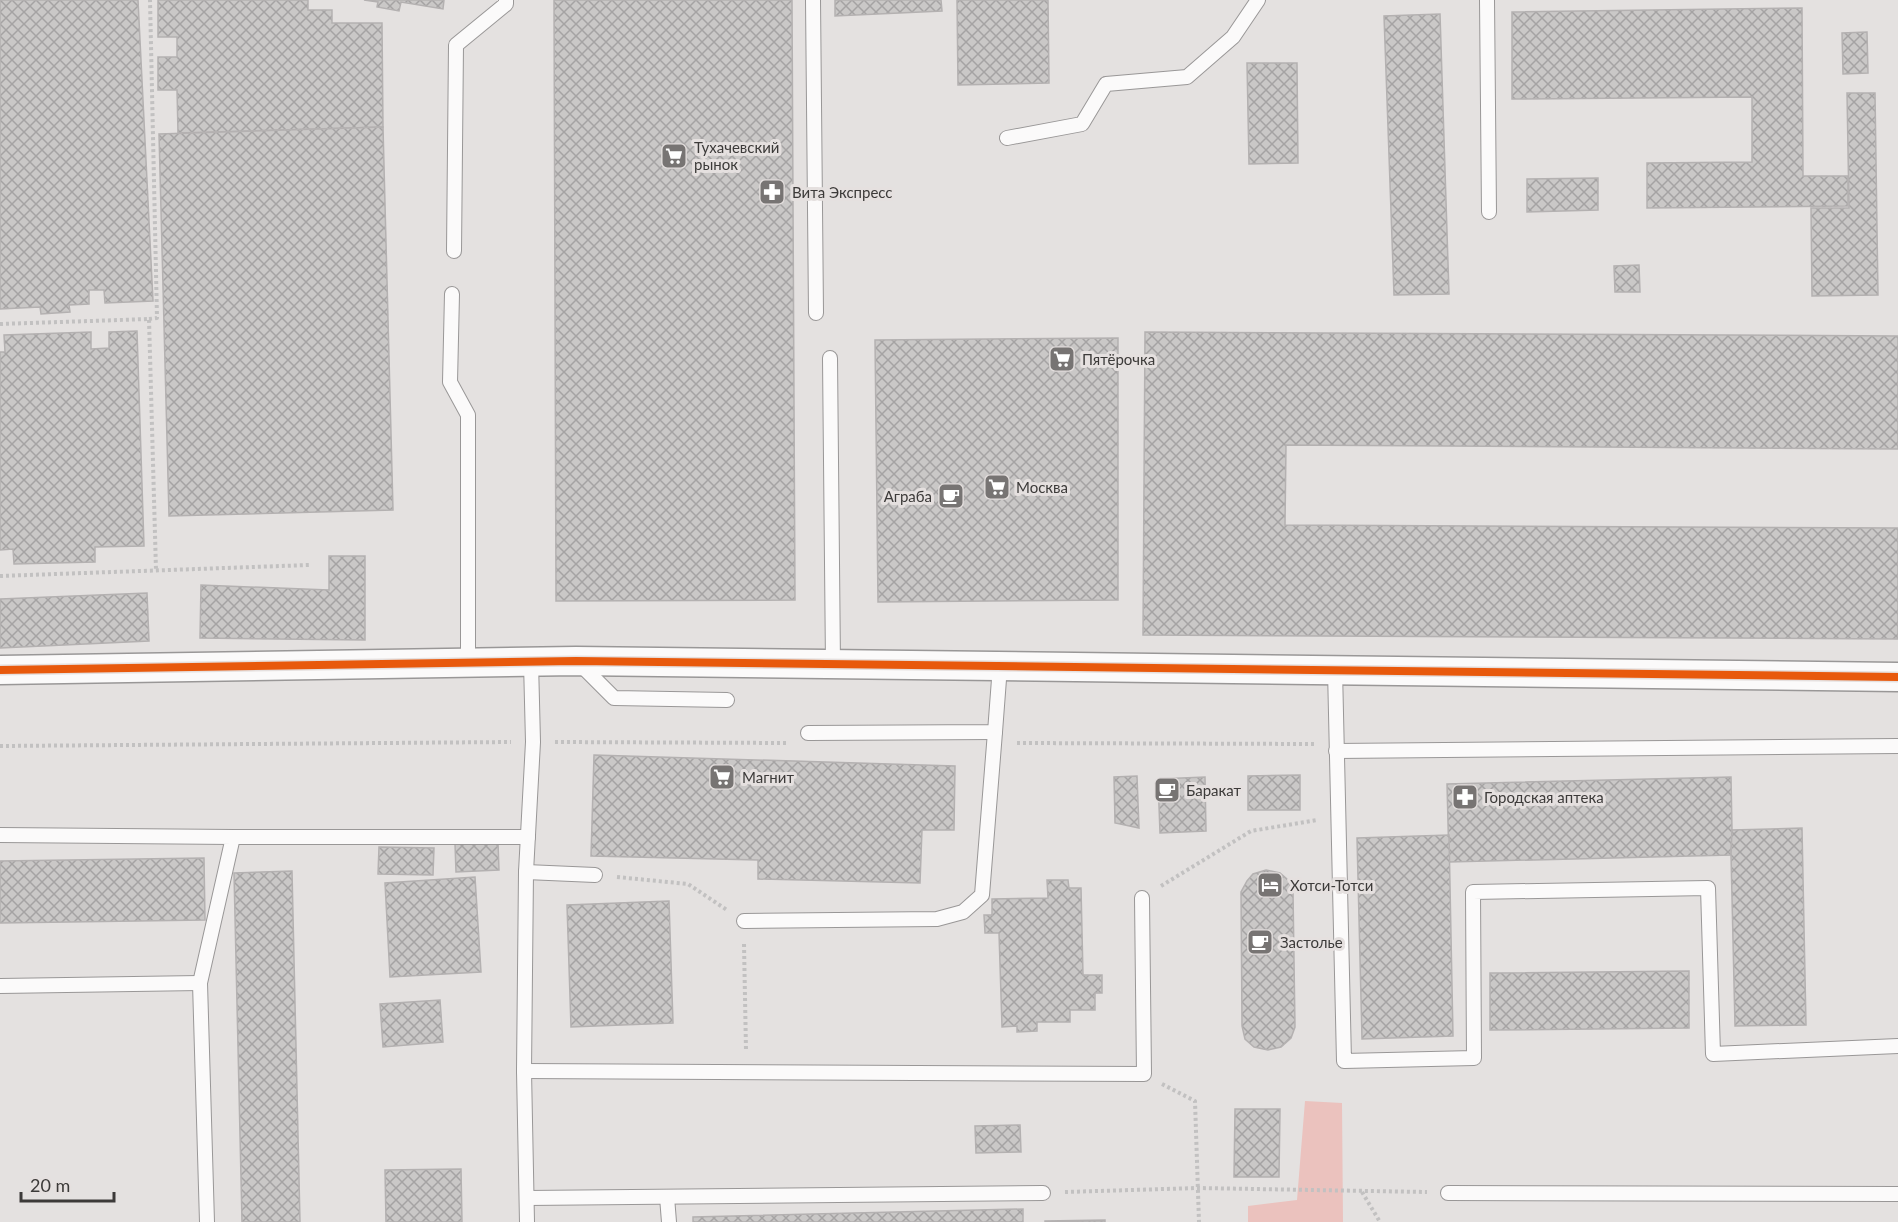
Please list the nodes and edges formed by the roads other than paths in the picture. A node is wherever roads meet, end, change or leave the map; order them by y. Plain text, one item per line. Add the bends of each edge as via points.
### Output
1 (506, 0) edge
2 (813, 0) edge
3 (1258, 0) edge
4 (1487, 0) edge
5 (1007, 138) dead end
6 (1489, 212) dead end
7 (454, 251) dead end
8 (452, 294) dead end
9 (816, 313) dead end
10 (830, 358) dead end
11 (576, 661) junction
12 (531, 662) junction
13 (468, 663) junction
14 (833, 665) junction
15 (1000, 666) junction
16 (0, 670) edge
17 (1335, 670) junction
18 (1898, 677) edge
19 (727, 700) dead end
20 (995, 732) junction
21 (808, 733) dead end
22 (1898, 746) edge
23 (1336, 752) junction
24 (0, 835) edge
25 (233, 837) junction
26 (528, 837) junction
27 (526, 872) junction
28 (595, 875) road end
29 (1143, 898) road end
30 (744, 921) road end
31 (200, 983) junction
32 (0, 986) edge
33 (1898, 1046) edge
34 (524, 1071) junction
35 (1040, 1193) road end
36 (1448, 1193) road end
37 (1898, 1194) edge
38 (667, 1197) junction
39 (527, 1198) junction
40 (207, 1222) edge
41 (527, 1222) edge
42 (669, 1222) edge

1 - 7 lane via 507,4 456,45
2 - 9 lane
3 - 5 lane via 1233,37 1187,77 1106,84 1082,124
4 - 6 lane
8 - 13 lane via 450,382 468,415
10 - 14 lane
11 - 12 street
11 - 14 street
11 - 19 lane via 614,698
12 - 13 street
12 - 26 lane via 533,742
13 - 16 street
14 - 15 street
15 - 17 street
15 - 20 lane
17 - 18 street
17 - 23 lane
20 - 21 lane
20 - 30 lane via 982,895 963,912 937,919
22 - 23 lane
23 - 33 lane via 1344,1060 1474,1058 1473,892 1708,888 1713,1054
24 - 25 lane
25 - 26 lane
25 - 31 lane
26 - 27 lane
27 - 28 lane
27 - 34 lane
29 - 34 lane via 1144,1074
31 - 32 lane
31 - 40 lane
34 - 39 lane
35 - 38 lane
36 - 37 lane
38 - 39 lane
38 - 42 lane
39 - 41 lane

